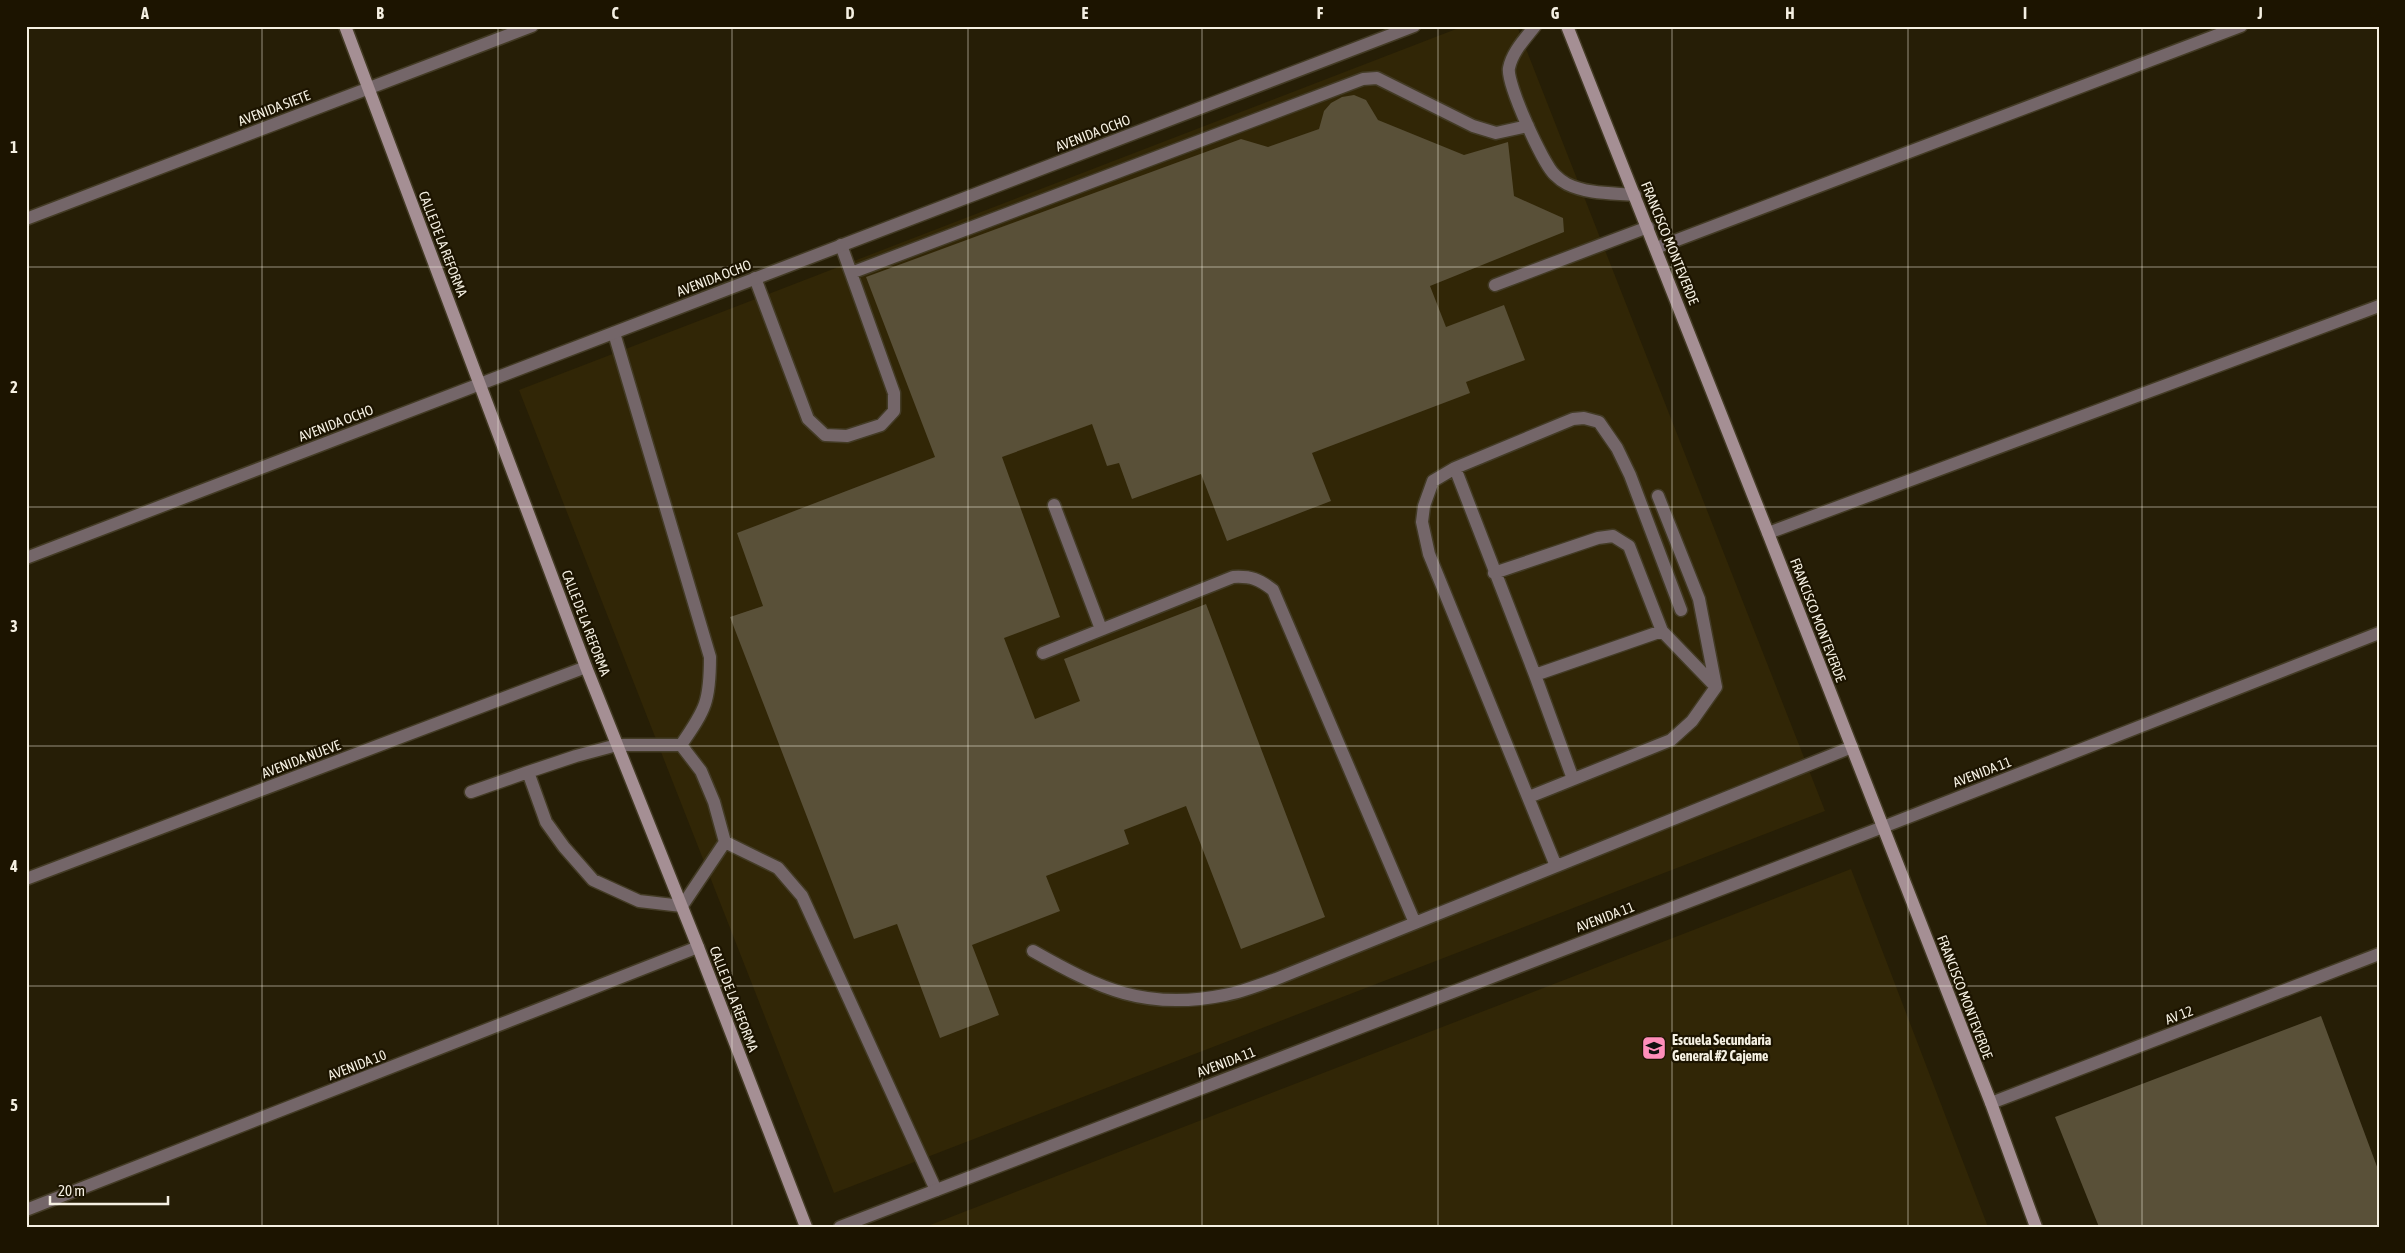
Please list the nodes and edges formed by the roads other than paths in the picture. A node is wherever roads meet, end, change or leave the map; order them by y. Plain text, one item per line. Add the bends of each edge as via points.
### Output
1 (345, 26) edge
2 (532, 26) edge
3 (1414, 26) edge
4 (1535, 26) edge
5 (1567, 26) edge
6 (2241, 26) edge
7 (368, 88) junction
8 (1528, 126) junction
9 (1635, 195) junction
10 (26, 219) edge
11 (1648, 227) junction
12 (841, 245) junction
13 (1656, 248) junction
14 (851, 273) junction
15 (755, 278) junction
16 (1495, 285) dead end
17 (2379, 306) edge
18 (614, 333) junction
19 (480, 384) junction
20 (1455, 468) junction
21 (1658, 496) dead end
22 (1054, 505) dead end
23 (1768, 533) junction
24 (26, 558) edge
25 (1494, 573) junction
26 (1681, 610) dead end
27 (1101, 629) junction
28 (1662, 631) junction
29 (2379, 633) edge
30 (1043, 653) dead end
31 (586, 667) junction
32 (1535, 676) junction
33 (1716, 687) junction
34 (617, 745) junction
35 (681, 745) junction
36 (1852, 747) junction
37 (528, 772) junction
38 (1573, 780) junction
39 (471, 792) dead end
40 (1529, 797) junction
41 (1883, 827) junction
42 (725, 842) junction
43 (1556, 866) junction
44 (26, 879) edge
45 (682, 906) junction
46 (1415, 923) junction
47 (698, 947) junction
48 (1033, 952) dead end
49 (2379, 954) edge
50 (1991, 1103) junction
51 (936, 1190) junction
52 (26, 1210) edge
53 (806, 1227) edge
54 (840, 1227) edge
55 (2036, 1227) edge

1 - 7 main road, CALLE DE LA REFORMA
2 - 7 street, AVENIDA SIETE
3 - 12 street, AVENIDA OCHO
4 - 8 street via 1517,49 1509,67 1509,78
5 - 9 main road, FRANCISCO MONTEVERDE
6 - 13 street
7 - 10 street, AVENIDA SIETE
7 - 19 main road, CALLE DE LA REFORMA
8 - 9 street via 1554,174 1567,184
8 - 14 street via 1496,133 1473,126 1378,78 1363,79
9 - 11 main road, FRANCISCO MONTEVERDE
11 - 13 main road, FRANCISCO MONTEVERDE
11 - 16 street
12 - 14 street
12 - 15 street, AVENIDA OCHO
13 - 23 main road, FRANCISCO MONTEVERDE
14 - 15 street via 894,393 894,411 881,425 847,436 825,435 808,419
15 - 18 street, AVENIDA OCHO
17 - 23 street
18 - 19 street, AVENIDA OCHO
18 - 35 street via 710,657 710,689 701,716
19 - 24 street, AVENIDA OCHO
19 - 31 main road, CALLE DE LA REFORMA
20 - 25 street
20 - 26 street via 1573,419 1599,422 1630,475
20 - 40 street via 1433,481 1424,506 1422,522 1429,554
21 - 33 street via 1699,599
22 - 27 street
23 - 36 main road, FRANCISCO MONTEVERDE
25 - 28 street via 1598,538 1613,536 1629,546
25 - 32 street
27 - 30 street
27 - 46 street via 1233,576 1259,579 1273,590
28 - 32 street
28 - 33 street
29 - 41 street, AVENIDA 11
31 - 34 main road, CALLE DE LA REFORMA
31 - 44 street, AVENIDA NUEVE
32 - 38 street
33 - 38 street via 1692,721 1671,740
34 - 35 street
34 - 37 street
34 - 45 main road, CALLE DE LA REFORMA
35 - 42 street via 701,771
36 - 41 main road, FRANCISCO MONTEVERDE
36 - 43 street
37 - 39 street
37 - 45 street via 546,822 593,880 639,901
38 - 40 street
40 - 43 street
41 - 50 main road, FRANCISCO MONTEVERDE
41 - 51 street, AVENIDA 11
42 - 45 street
42 - 51 street via 778,868 802,896
43 - 46 street
45 - 47 main road, CALLE DE LA REFORMA
46 - 48 street via 1276,979 1226,995 1179,1001 1135,997 1081,978
47 - 52 street, AVENIDA 10
47 - 53 main road, CALLE DE LA REFORMA
49 - 50 street, AV 12
50 - 55 main road, FRANCISCO MONTEVERDE
51 - 54 street, AVENIDA 11

